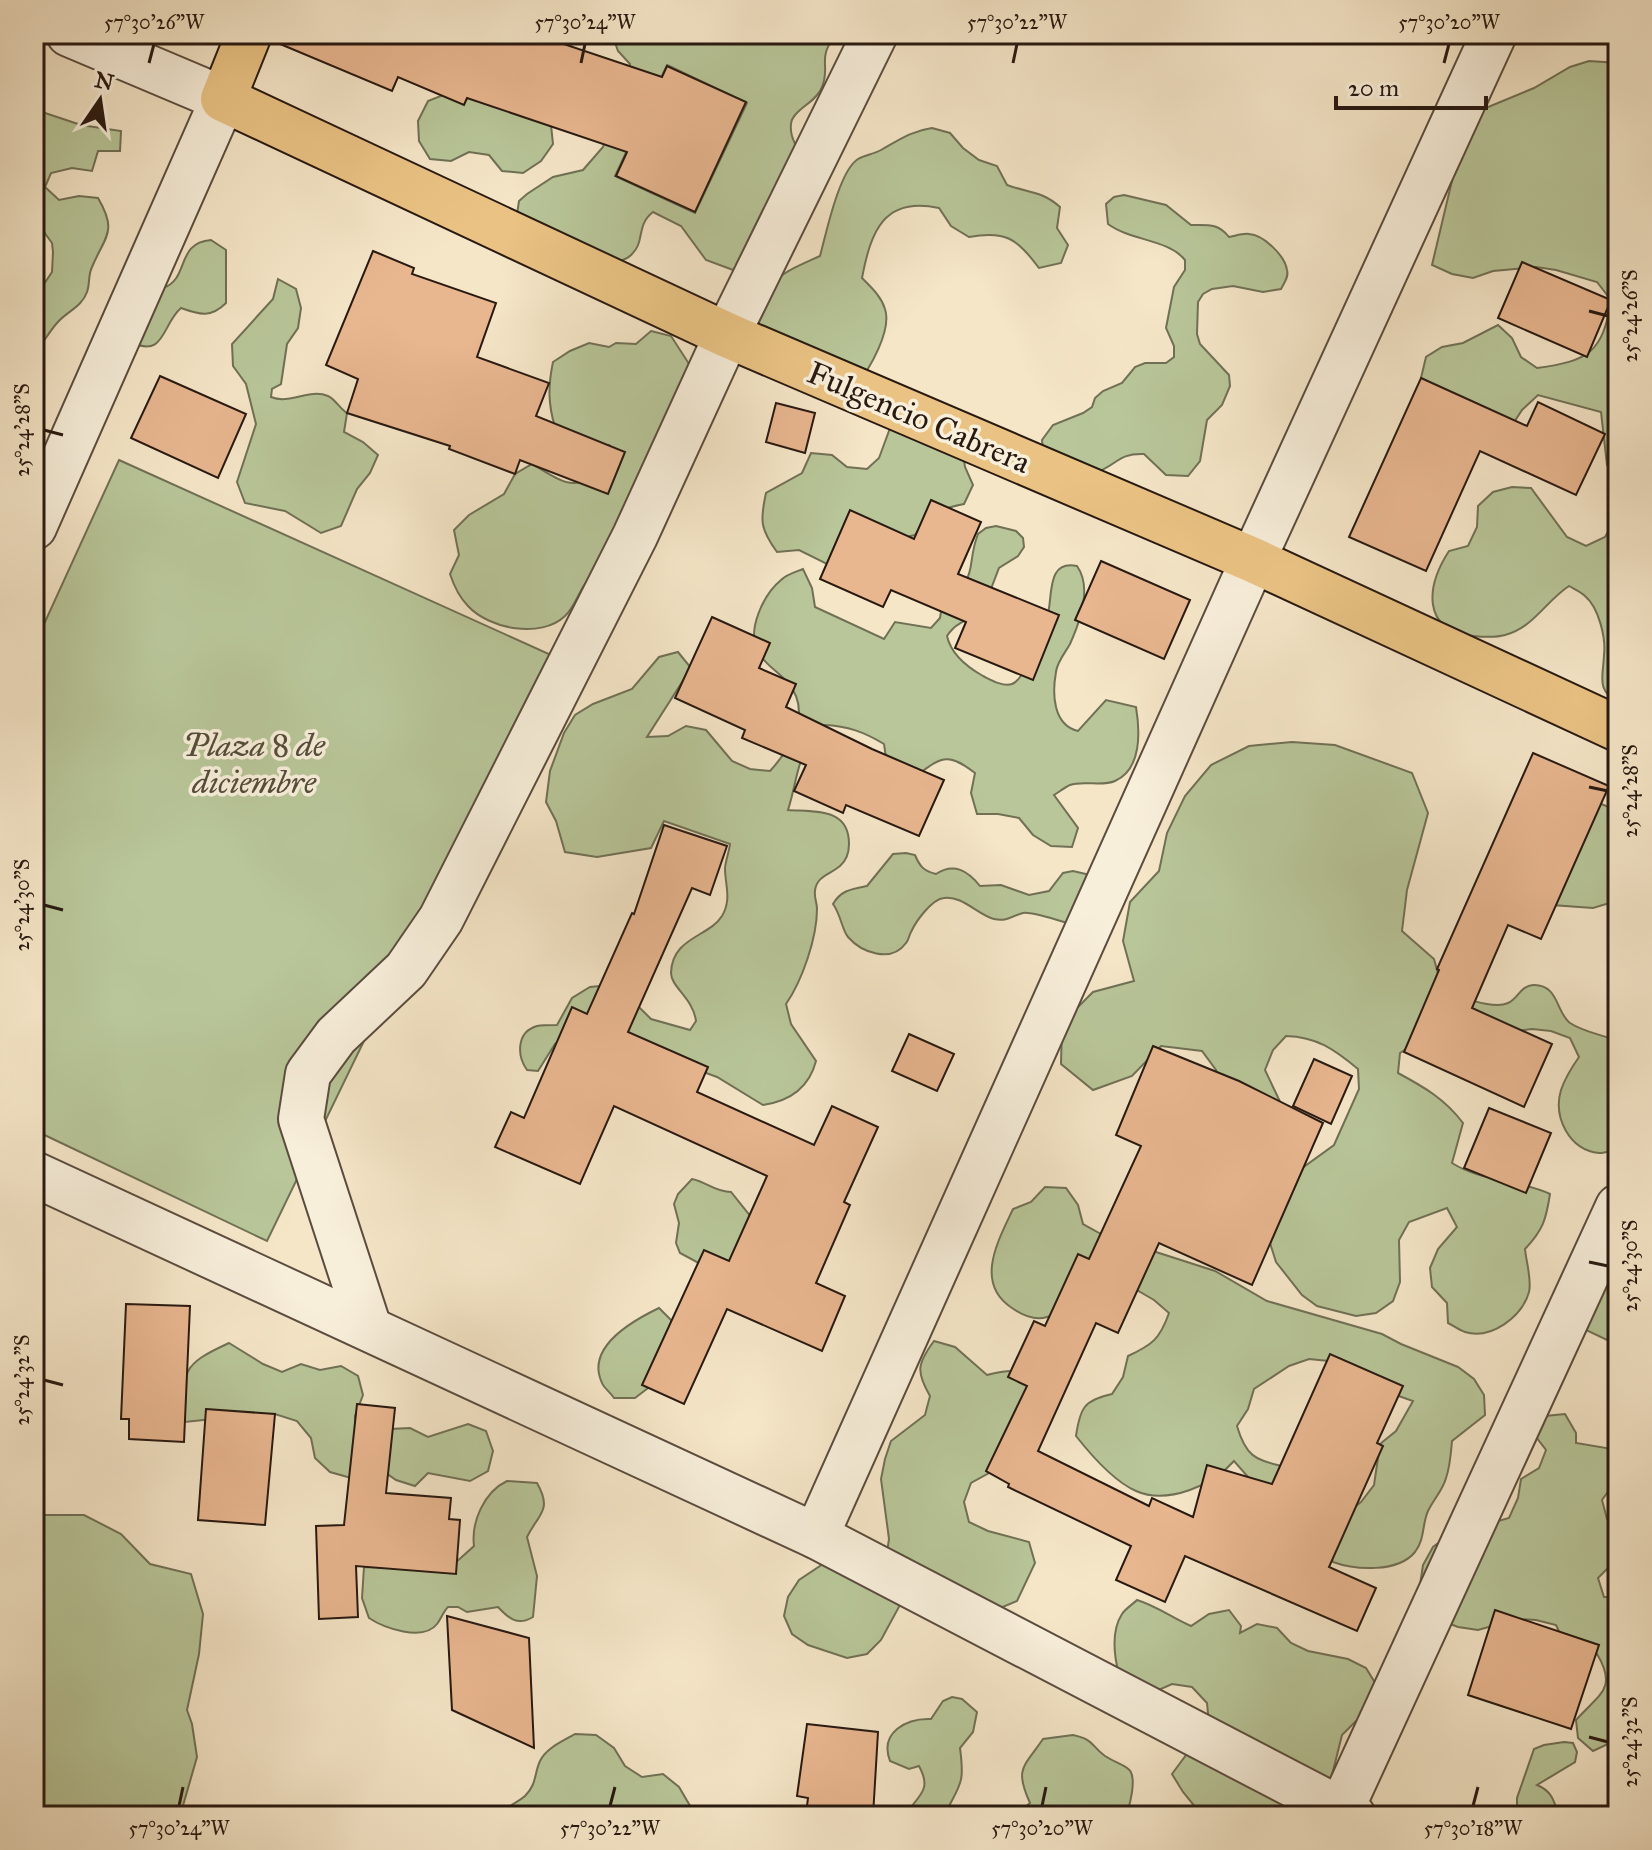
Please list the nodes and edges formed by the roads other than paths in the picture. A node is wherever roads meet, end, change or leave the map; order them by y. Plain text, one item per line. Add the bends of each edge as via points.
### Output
1 (69, 34) edge
2 (249, 34) edge
3 (875, 34) edge
4 (1494, 34) edge
5 (223, 99) junction
6 (727, 335) junction
7 (34, 527) edge
8 (1253, 560) junction
9 (1618, 729) edge
10 (34, 1174) edge
11 (1618, 1207) edge
12 (369, 1328) junction
13 (816, 1536) junction
14 (1344, 1814) edge

1 - 5 street
2 - 5 main road
3 - 6 street
4 - 8 street
5 - 6 main road, Fulgencio Cabrera
5 - 7 street
6 - 8 main road, Fulgencio Cabrera
6 - 12 street via 635,536 441,919 406,970 336,1036 308,1074 301,1119
8 - 9 main road, Fulgencio Cabrera
8 - 13 street
10 - 12 street
11 - 14 street
12 - 13 street
13 - 14 street

